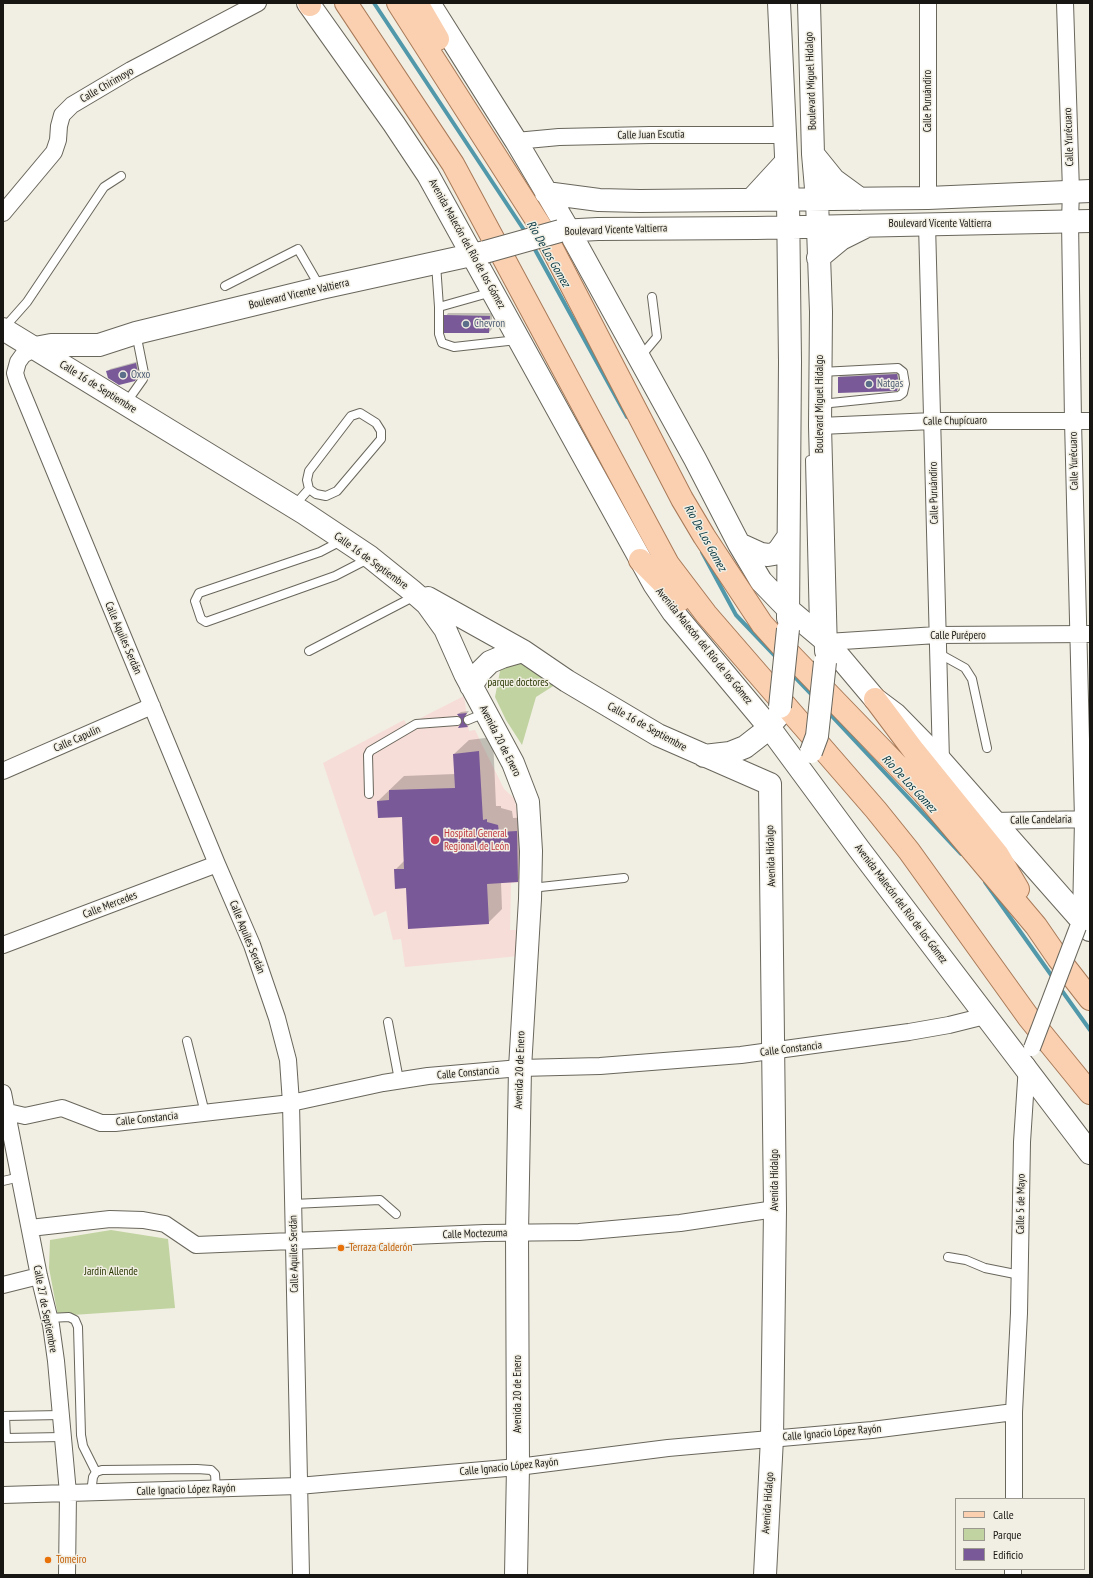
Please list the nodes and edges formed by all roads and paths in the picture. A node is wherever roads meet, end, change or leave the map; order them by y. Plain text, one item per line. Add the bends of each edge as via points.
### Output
1 (258, 3) edge
2 (315, 3) edge
3 (346, 3) edge
4 (398, 3) edge
5 (417, 3) edge
6 (429, 3) edge
7 (778, 3) edge
8 (788, 3) edge
9 (802, 3) edge
10 (808, 3) edge
11 (928, 3) edge
12 (1065, 3) edge
13 (411, 100) junction
14 (785, 135) junction
15 (483, 138) junction
16 (516, 141) junction
17 (813, 154) junction
18 (786, 162) junction
19 (121, 176) dead end
20 (1080, 191) edge
21 (546, 193) junction
22 (928, 198) junction
23 (752, 199) junction
24 (860, 199) junction
25 (599, 200) junction
26 (802, 200) junction
27 (3, 213) edge
28 (1080, 221) edge
29 (878, 224) junction
30 (927, 224) junction
31 (802, 227) junction
32 (598, 229) junction
33 (564, 230) junction
34 (479, 253) junction
35 (818, 258) junction
36 (436, 263) junction
37 (811, 281) dead end
38 (225, 286) dead end
39 (321, 288) junction
40 (493, 292) junction
41 (652, 297) dead end
42 (439, 307) junction
43 (3, 329) edge
44 (136, 334) junction
45 (519, 340) junction
46 (36, 348) junction
47 (639, 358) junction
48 (820, 372) junction
49 (125, 404) junction
50 (820, 405) junction
51 (933, 420) junction
52 (1090, 420) edge
53 (1073, 421) junction
54 (820, 426) junction
55 (810, 448) dead end
56 (309, 489) junction
57 (293, 507) junction
58 (788, 537) junction
59 (344, 540) junction
60 (739, 544) junction
61 (370, 557) junction
62 (640, 560) junction
63 (418, 595) junction
64 (790, 617) junction
65 (1084, 634) edge
66 (937, 635) junction
67 (822, 645) junction
68 (308, 651) dead end
69 (523, 651) junction
70 (938, 653) junction
71 (471, 686) junction
72 (875, 699) junction
73 (779, 701) junction
74 (152, 706) junction
75 (457, 721) dead end
76 (770, 727) junction
77 (987, 748) dead end
78 (703, 756) junction
79 (804, 757) junction
80 (941, 761) junction
81 (3, 771) edge
82 (770, 784) junction
83 (369, 794) dead end
84 (1086, 819) edge
85 (993, 821) junction
86 (217, 864) junction
87 (624, 878) dead end
88 (531, 888) junction
89 (1083, 925) edge
90 (1036, 926) junction
91 (3, 945) edge
92 (1089, 998) edge
93 (985, 1016) junction
94 (388, 1022) dead end
95 (187, 1041) dead end
96 (774, 1050) junction
97 (520, 1068) junction
98 (1026, 1070) junction
99 (1072, 1073) junction
100 (398, 1080) junction
101 (3, 1093) edge
102 (1090, 1093) edge
103 (291, 1103) junction
104 (1090, 1107) edge
105 (6, 1112) edge
106 (205, 1113) junction
107 (1090, 1153) edge
108 (20, 1177) junction
109 (3, 1180) edge
110 (293, 1204) junction
111 (775, 1210) junction
112 (396, 1214) dead end
113 (30, 1228) junction
114 (516, 1233) junction
115 (294, 1242) junction
116 (948, 1257) dead end
117 (1020, 1275) junction
118 (39, 1276) junction
119 (3, 1285) edge
120 (49, 1318) junction
121 (1014, 1412) junction
122 (61, 1415) junction
123 (62, 1437) junction
124 (772, 1438) junction
125 (518, 1467) junction
126 (96, 1472) junction
127 (298, 1486) junction
128 (216, 1490) junction
129 (68, 1493) junction
130 (91, 1493) junction
131 (3, 1495) edge
132 (1014, 1498) edge
133 (67, 1575) edge
134 (300, 1575) edge
135 (516, 1575) edge
136 (765, 1575) edge

1 - 27 street, Calle Chirimoyo via 131,70 72,105 62,115 54,152
2 - 13 main road via 385,78
2 - 34 street, Avenida Malecón del Río de los Gómez
3 - 13 main road, Avenida Malecón del Río de los Gómez
4 - 15 main road
5 - 15 main road via 455,69
6 - 16 street
7 - 14 street, Boulevard Miguel Hidalgo
8 - 26 lane via 794,152
9 - 26 lane via 805,123
10 - 17 street, Boulevard Miguel Hidalgo
11 - 22 street, Calle Puruándiro
12 - 20 street, Calle Yurécuaro
13 - 73 main road, Avenida Malecón del Río de los Gómez via 453,164 668,564
14 - 16 street, Calle Juan Escutia via 559,137
14 - 18 street, Boulevard Miguel Hidalgo
15 - 90 main road via 541,227 682,499 762,624 923,792
16 - 21 street
17 - 24 street via 834,180
17 - 26 street, Boulevard Miguel Hidalgo
18 - 23 street
18 - 26 street, Boulevard Miguel Hidalgo
19 - 43 lane via 104,187 27,302
20 - 22 street
20 - 28 street, Calle Yurécuaro
21 - 25 street
21 - 33 street
22 - 24 street
23 - 25 street
23 - 26 street
24 - 26 street
25 - 32 street via 592,216
26 - 31 street, Boulevard Miguel Hidalgo
26 - 31 street, Boulevard Miguel Hidalgo
28 - 30 street, Boulevard Vicente Valtierra
28 - 53 street, Calle Yurécuaro
29 - 30 street, Boulevard Vicente Valtierra
29 - 31 street, Boulevard Vicente Valtierra
29 - 35 street via 864,227 841,239
30 - 51 street, Calle Puruándiro
31 - 32 street, Boulevard Vicente Valtierra
31 - 35 street, Boulevard Miguel Hidalgo
31 - 37 lane
31 - 58 street, Boulevard Miguel Hidalgo via 790,362
31 - 64 lane
32 - 33 street, Boulevard Vicente Valtierra
33 - 34 street, Boulevard Vicente Valtierra, bridge
33 - 47 street
34 - 36 street, Boulevard Vicente Valtierra
34 - 40 street, Avenida Malecón del Río de los Gómez
35 - 48 street, Boulevard Miguel Hidalgo via 821,312
36 - 39 street, Boulevard Vicente Valtierra
36 - 42 lane
38 - 39 lane via 298,249
39 - 44 street, Boulevard Vicente Valtierra
40 - 42 lane
40 - 45 street, Avenida Malecón del Río de los Gómez
41 - 47 lane via 657,337
42 - 45 lane via 438,334 445,345 454,347
43 - 46 street, Calle 16 de Septiembre
44 - 46 street, Boulevard Vicente Valtierra via 99,345 51,345
44 - 49 lane via 144,372 140,384
45 - 62 street, Avenida Malecón del Río de los Gómez
46 - 49 street, Calle 16 de Septiembre
46 - 74 street, Calle Aquiles Serdán via 23,355 15,373
47 - 60 street
48 - 50 street, Boulevard Miguel Hidalgo
48 - 50 lane via 898,368 903,372 905,384 903,393 899,396
49 - 57 street, Calle 16 de Septiembre
50 - 54 street, Boulevard Miguel Hidalgo
51 - 53 street, Calle Chupícuaro
51 - 54 street, Calle Chupícuaro
51 - 66 street, Calle Puruándiro
52 - 53 street, Calle Chupícuaro
53 - 65 street, Calle Yurécuaro
54 - 67 street, Boulevard Miguel Hidalgo
55 - 67 lane
56 - 56 lane via 326,496 337,491 381,439 381,431 376,423 360,413 351,416 310,471 307,480
56 - 57 lane
57 - 59 street, Calle 16 de Septiembre
58 - 60 street via 779,550 768,555
58 - 64 street, Boulevard Miguel Hidalgo
59 - 61 street, Calle 16 de Septiembre
59 - 61 lane via 320,552 199,593 195,601 201,619 206,622 335,576
60 - 64 street via 761,581
61 - 63 street, Calle 16 de Septiembre
62 - 73 main road via 739,665
62 - 76 street, Avenida Malecón del Río de los Gómez via 673,612
63 - 68 lane
63 - 69 street, Calle 16 de Septiembre
63 - 71 street, Avenida 20 de Enero via 444,629
64 - 67 street
64 - 73 street, Boulevard Miguel Hidalgo, bridge
65 - 66 street, Calle Purépero
65 - 84 street, Calle Yurécuaro
66 - 67 street, Calle Purépero
66 - 70 street, Calle Puruándiro
67 - 72 street
67 - 79 street, Boulevard Miguel Hidalgo, bridge via 817,736
69 - 71 street via 490,662
69 - 78 street, Calle 16 de Septiembre via 567,681 658,735
70 - 77 lane via 965,668 972,679
70 - 80 street, Calle Puruándiro
71 - 88 street, Avenida 20 de Enero via 477,716 513,763 528,802
72 - 80 street via 895,714
72 - 90 main road via 998,855 1012,876
73 - 76 street, Boulevard Miguel Hidalgo via 778,717
73 - 99 main road, Avenida Malecón del Río de los Gómez via 909,850 1029,1018
74 - 81 street, Calle Capulín
74 - 86 street, Calle Aquiles Serdán
75 - 83 lane via 416,724 370,751
76 - 78 street, Boulevard Miguel Hidalgo via 741,749
76 - 79 street, Avenida Malecón del Río de los Gómez
78 - 82 street, Calle 16 de Septiembre
79 - 82 street via 778,775
79 - 93 street, Avenida Malecón del Río de los Gómez via 859,849
80 - 85 street
82 - 96 street, Avenida Hidalgo
84 - 85 street, Calle Candelaria
84 - 89 street, Calle Yurécuaro
85 - 89 street
86 - 91 street, Calle Mercedes
86 - 103 street, Calle Aquiles Serdán via 252,945 277,1018 288,1060
87 - 88 lane
88 - 97 street, Avenida 20 de Enero
89 - 98 street, Calle 5 de Mayo, bridge via 1032,1048
90 - 92 main road
93 - 96 street, Calle Constancia via 902,1033
93 - 98 street, Avenida Malecón del Río de los Gómez
94 - 100 lane
95 - 106 lane
96 - 97 street, Calle Constancia via 702,1059
96 - 111 street, Avenida Hidalgo
97 - 100 street, Calle Constancia
97 - 114 street, Avenida 20 de Enero
98 - 107 street, Avenida Malecón del Río de los Gómez
98 - 117 street, Calle 5 de Mayo
99 - 102 main road, Avenida Malecón del Río de los Gómez
99 - 104 main road
100 - 103 street, Calle Constancia
101 - 105 street, Calle 27 de Septiembre
103 - 106 street, Calle Constancia
103 - 110 street, Calle Aquiles Serdán
105 - 106 street, Calle Constancia via 26,1116 62,1108 101,1123
105 - 108 street, Calle 27 de Septiembre
108 - 109 lane
108 - 113 street, Calle 27 de Septiembre
110 - 112 lane via 380,1200
110 - 115 street, Calle Aquiles Serdán
111 - 114 street, Calle Moctezuma via 626,1228
111 - 124 street, Avenida Hidalgo
113 - 115 street, Calle Moctezuma via 110,1219 143,1220 165,1224 196,1245
113 - 118 street, Calle 27 de Septiembre
114 - 115 street, Calle Moctezuma
114 - 125 street, Avenida 20 de Enero
115 - 127 street, Calle Aquiles Serdán
116 - 117 lane
117 - 121 street, Calle 5 de Mayo
118 - 119 street
118 - 120 street, Calle 27 de Septiembre
120 - 122 street, Calle 27 de Septiembre
120 - 126 lane via 69,1317 75,1320 78,1327 81,1436
121 - 124 street, Calle Ignacio López Rayón via 872,1430
121 - 132 street, Calle 5 de Mayo
122 - 123 street, Calle 27 de Septiembre
122 - 123 lane via 5,1416 6,1438
123 - 129 street, Calle 27 de Septiembre
124 - 125 street, Calle Ignacio López Rayón
124 - 136 street, Avenida Hidalgo
125 - 127 street, Calle Ignacio López Rayón
125 - 135 street, Avenida 20 de Enero
126 - 128 lane via 197,1468 211,1470 215,1474
126 - 130 lane
127 - 128 street, Calle Ignacio López Rayón
127 - 134 street, Calle Aquiles Serdán
128 - 130 street, Calle Ignacio López Rayón
129 - 130 street, Calle Ignacio López Rayón
129 - 131 street, Calle Ignacio López Rayón
129 - 133 street, Calle 27 de Septiembre

